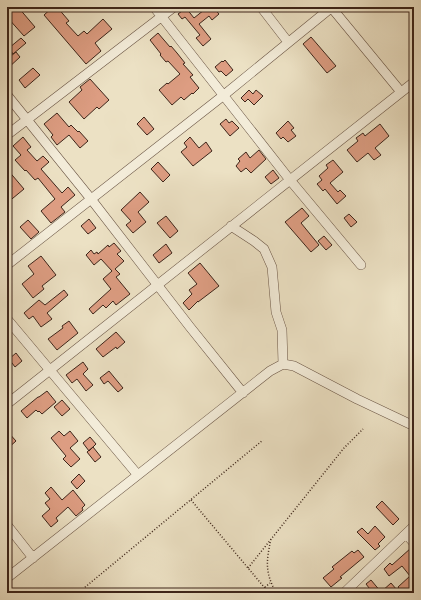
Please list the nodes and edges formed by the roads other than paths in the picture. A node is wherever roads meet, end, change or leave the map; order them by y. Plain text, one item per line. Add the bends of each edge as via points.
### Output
1 (154, 7) edge
2 (174, 7) edge
3 (260, 7) edge
4 (332, 7) edge
5 (162, 17) junction
6 (288, 42) junction
7 (414, 82) edge
8 (401, 92) junction
9 (224, 94) junction
10 (7, 95) edge
11 (26, 120) junction
12 (7, 135) edge
13 (290, 180) junction
14 (91, 199) junction
15 (231, 226) junction
16 (7, 265) edge
17 (361, 265) dead end
18 (158, 284) junction
19 (7, 319) edge
20 (283, 364) junction
21 (50, 370) junction
22 (243, 393) junction
23 (7, 404) edge
24 (414, 426) edge
25 (138, 474) junction
26 (7, 525) edge
27 (414, 526) edge
28 (406, 534) junction
29 (414, 543) edge
30 (33, 558) junction
31 (7, 578) edge
32 (345, 593) edge

1 - 5 street
2 - 5 street
3 - 6 street
4 - 6 street
4 - 8 street
5 - 9 street
5 - 11 street
6 - 9 street
7 - 8 street
8 - 13 street
9 - 13 street
9 - 14 street
10 - 11 street
11 - 12 street
11 - 14 street
13 - 15 street
13 - 17 street
14 - 16 street
14 - 18 street
15 - 18 street
15 - 20 street via 264,249 272,267 276,312 282,330
18 - 21 street
18 - 22 street
19 - 21 street
20 - 22 street
20 - 24 street via 294,366
21 - 23 street
21 - 25 street
22 - 25 street
25 - 30 street
26 - 30 street
27 - 28 street
28 - 29 street
28 - 32 street
30 - 31 street

